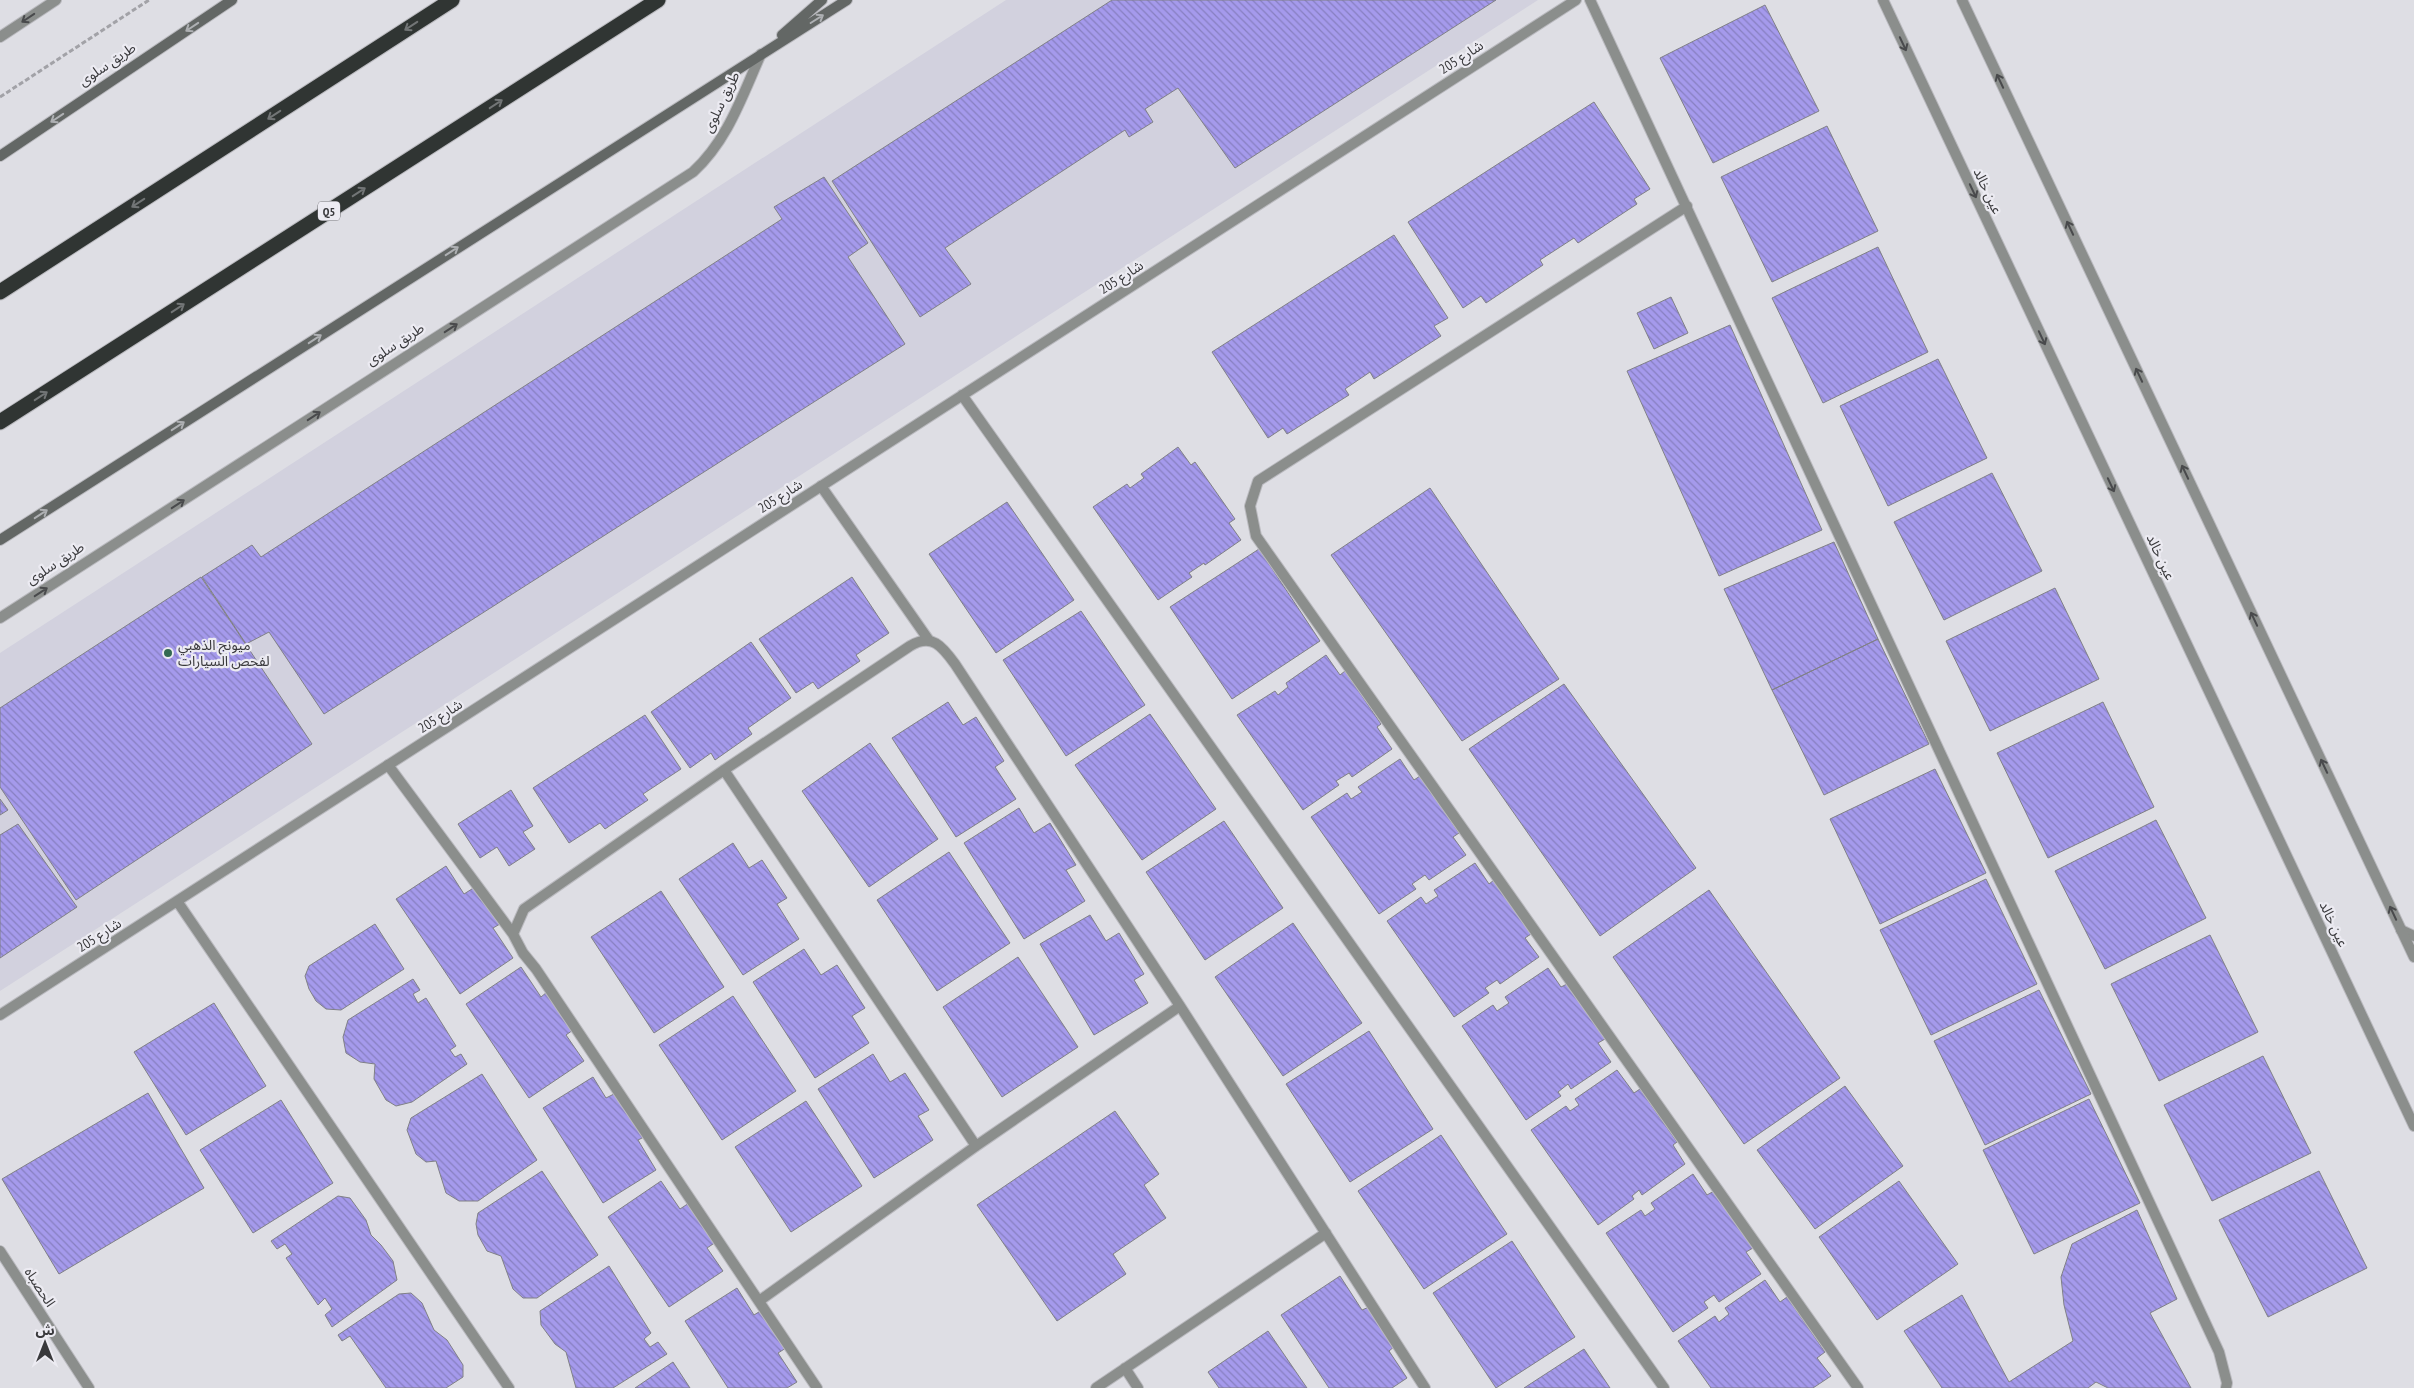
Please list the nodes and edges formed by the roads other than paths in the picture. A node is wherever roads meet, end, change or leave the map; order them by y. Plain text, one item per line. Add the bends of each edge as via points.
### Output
1 (56, 0) edge
2 (232, 0) edge
3 (452, 0) edge
4 (658, 0) edge
5 (822, 0) edge
6 (847, 0) edge
7 (1576, 0) edge
8 (1590, 0) edge
9 (1882, 0) edge
10 (1962, 0) edge
11 (0, 37) edge
12 (761, 54) junction
13 (0, 156) edge
14 (1687, 206) junction
15 (0, 292) edge
16 (962, 395) junction
17 (0, 422) edge
18 (821, 486) junction
19 (0, 540) edge
20 (0, 618) edge
21 (928, 639) junction
22 (388, 765) junction
23 (724, 770) junction
24 (177, 901) junction
25 (2401, 930) junction
26 (512, 934) junction
27 (2414, 936) edge
28 (2414, 957) edge
29 (1180, 1006) junction
30 (0, 1016) edge
31 (2414, 1126) edge
32 (976, 1146) junction
33 (1326, 1233) junction
34 (0, 1252) edge
35 (759, 1301) junction
36 (1125, 1368) junction
37 (90, 1388) edge
38 (510, 1388) edge
39 (817, 1388) edge
40 (1096, 1388) edge
41 (1138, 1388) edge
42 (1425, 1388) edge
43 (1664, 1388) edge
44 (1858, 1388) edge
45 (2226, 1388) edge

1 -> 11 street
2 -> 13 main road, طريق سلوى
3 -> 15 highway
17 -> 4 highway, Q5
5 - 12 main road
12 -> 6 main road, طريق سلوى
7 - 16 street, شارع 205
8 - 14 street
9 -> 31 street, عين خالد
25 -> 10 street
19 -> 12 main road, طريق سلوى
20 -> 12 street, طريق سلوى via 693,172 707,159 728,128
14 - 44 street via 1258,481 1250,506 1256,536
14 - 45 street via 2219,1352 2228,1383
16 - 18 street, شارع 205
16 - 43 street
18 - 21 street
18 - 22 street, شارع 205
21 - 23 street via 910,646
21 - 29 street via 955,664
22 - 24 street, شارع 205
22 - 26 street
23 - 26 street via 524,909
23 - 32 street
24 - 30 street, شارع 205
24 - 38 street
25 - 27 street
25 - 28 street
26 - 35 street
29 - 32 street
29 - 33 street
32 - 35 street
33 - 36 street
33 - 42 street
34 - 37 street, الحصباه
35 - 39 street
36 - 40 street
36 - 41 street

